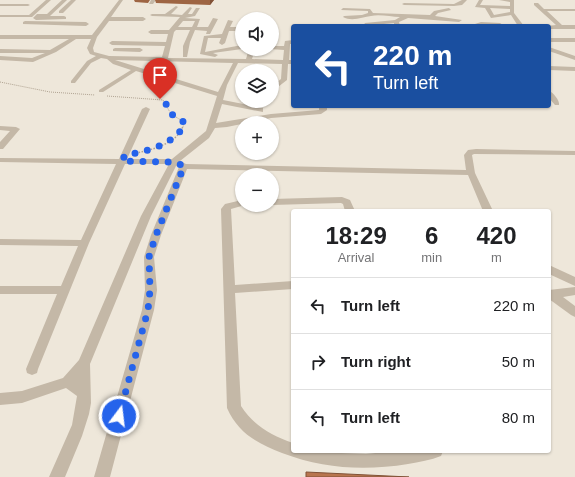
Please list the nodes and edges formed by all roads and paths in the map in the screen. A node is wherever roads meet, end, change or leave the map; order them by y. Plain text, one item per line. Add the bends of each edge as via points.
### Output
1 (10, 0) edge
2 (34, 0) edge
3 (49, 0) edge
4 (65, 0) edge
5 (74, 0) edge
6 (121, 0) edge
7 (399, 0) edge
8 (465, 0) edge
9 (481, 0) edge
10 (501, 0) edge
11 (512, 0) edge
12 (404, 4) junction
13 (536, 4) dead end
14 (28, 5) junction
15 (454, 5) junction
16 (1, 7) edge
17 (176, 7) dead end
18 (190, 8) dead end
19 (487, 8) junction
20 (198, 9) dead end
21 (343, 9) dead end
22 (21, 10) junction
23 (543, 10) junction
24 (575, 10) edge
25 (394, 11) dead end
26 (512, 11) junction
27 (61, 12) dead end
28 (370, 12) junction
29 (152, 15) dead end
30 (14, 16) junction
31 (167, 16) junction
32 (407, 16) junction
33 (1, 17) edge
34 (346, 17) dead end
35 (431, 17) junction
36 (64, 18) junction
37 (91, 18) dead end
38 (108, 18) junction
39 (181, 18) junction
40 (143, 19) dead end
41 (215, 19) dead end
42 (459, 20) dead end
43 (160, 21) dead end
44 (230, 21) dead end
45 (25, 24) dead end
46 (58, 24) junction
47 (86, 24) dead end
48 (396, 24) edge
49 (520, 24) edge
50 (157, 26) dead end
51 (551, 27) edge
52 (562, 27) junction
53 (575, 27) edge
54 (194, 28) junction
55 (173, 29) junction
56 (226, 29) junction
57 (235, 29) edge
58 (51, 30) junction
59 (78, 30) dead end
60 (151, 32) dead end
61 (202, 34) junction
62 (223, 36) junction
63 (0, 37) edge
64 (14, 37) junction
65 (75, 37) junction
66 (94, 37) junction
67 (574, 37) edge
68 (44, 38) junction
69 (145, 38) dead end
70 (551, 40) edge
71 (112, 42) dead end
72 (168, 42) junction
73 (291, 42) edge
74 (2, 45) edge
75 (36, 46) dead end
76 (279, 48) edge
77 (286, 48) junction
78 (235, 49) edge
79 (115, 50) dead end
80 (147, 50) dead end
81 (551, 50) edge
82 (0, 51) edge
83 (30, 51) junction
84 (54, 51) junction
85 (221, 51) junction
86 (202, 53) junction
87 (100, 56) junction
88 (0, 58) edge
89 (109, 58) junction
90 (184, 58) junction
91 (249, 58) junction
92 (575, 58) edge
93 (20, 60) junction
94 (164, 60) junction
95 (288, 60) edge
96 (238, 61) junction
97 (551, 68) edge
98 (136, 69) junction
99 (575, 69) edge
100 (0, 82) edge
101 (73, 82) dead end
102 (279, 84) edge
103 (100, 93) joint
104 (107, 96) dead end
105 (551, 96) edge
106 (220, 98) junction
107 (557, 104) dead end
108 (324, 108) edge
109 (146, 109) dead end
110 (260, 110) dead end
111 (212, 126) junction
112 (0, 128) edge
113 (0, 147) edge
114 (575, 153) edge
115 (124, 158) junction
116 (0, 160) edge
117 (179, 164) junction
118 (472, 173) junction
119 (279, 202) edge
120 (235, 204) edge
121 (349, 209) edge
122 (487, 209) edge
123 (0, 242) edge
124 (84, 243) junction
125 (551, 269) edge
126 (575, 282) edge
127 (291, 285) edge
128 (229, 289) junction
129 (0, 290) edge
130 (65, 290) junction
131 (575, 291) edge
132 (551, 294) edge
133 (551, 295) edge
134 (575, 312) edge
135 (84, 364) junction
136 (32, 369) dead end
137 (67, 382) junction
138 (84, 393) junction
139 (0, 399) edge
140 (291, 449) edge
141 (302, 453) edge
142 (426, 453) edge
143 (57, 477) edge
144 (102, 477) edge

1 - 16 street
2 - 14 street
3 - 30 street via 30,16
4 - 36 street via 48,15 39,15 36,18
5 - 27 street
6 - 38 street
7 - 12 street
8 - 15 street
9 - 19 street via 477,6
10 - 11 street
11 - 26 street
12 - 15 street
12 - 32 street via 409,11
13 - 23 street
14 - 16 street
14 - 22 street
15 - 35 street via 456,8 445,8
16 - 22 street
17 - 31 street
18 - 39 street
19 - 26 street
19 - 26 street via 492,17
20 - 39 street via 193,16
21 - 28 street
22 - 30 street
23 - 24 street
23 - 52 street
25 - 28 street
26 - 49 street
28 - 32 street
28 - 34 street via 363,17
29 - 31 street
30 - 33 street
31 - 39 street
32 - 35 street
32 - 48 street
35 - 42 street
36 - 37 street
36 - 46 street
38 - 40 street
38 - 66 street
39 - 43 street
39 - 54 street via 198,20
39 - 55 street
41 - 61 street
44 - 56 street
45 - 46 street
46 - 47 street
46 - 58 street
50 - 55 street
51 - 52 street
52 - 53 street
52 - 67 street
54 - 55 street
54 - 61 street
54 - 61 street
55 - 60 street
55 - 72 street
56 - 57 street
56 - 62 street
58 - 59 street
58 - 68 street
61 - 62 street
61 - 86 street
61 - 90 street via 185,50
62 - 85 street
63 - 64 street
64 - 68 street
64 - 74 street
65 - 66 street
65 - 68 street
65 - 84 street
66 - 87 street via 90,51
67 - 70 street
69 - 72 street
71 - 72 street
72 - 94 street via 163,51
73 - 77 street via 287,42
75 - 83 street
76 - 77 street
77 - 95 street
78 - 85 street
79 - 80 street
81 - 92 street
82 - 83 street
83 - 84 street
83 - 93 street
84 - 93 street via 33,60
85 - 86 street
86 - 90 street
86 - 91 street
87 - 89 street
87 - 101 street via 88,62
88 - 93 street
89 - 94 street
89 - 98 street via 115,63
90 - 94 street
90 - 96 street
91 - 95 street
91 - 96 street
95 - 102 street via 284,80
96 - 106 street via 224,85
97 - 99 street
98 - 103 street
98 - 106 street
100 - 103 path via 50,92
104 - 115 path via 163,100 171,114 185,125 170,141
105 - 107 street
106 - 110 street
106 - 111 street
108 - 111 street via 321,112 292,113
109 - 115 street
111 - 117 street via 206,136
112 - 113 street via 16,128
114 - 118 street via 476,150 468,155
115 - 116 street
115 - 117 street
115 - 124 street
117 - 118 street
117 - 135 street via 146,216
117 - 144 street via 149,257 148,310
118 - 122 street
119 - 121 street via 342,200 347,202
120 - 128 street via 226,209
123 - 124 street
124 - 130 street
125 - 126 street
127 - 128 street
128 - 140 street via 234,408 244,424 263,439
129 - 130 street
130 - 136 street
131 - 132 street
133 - 134 street
135 - 137 street
135 - 138 street
137 - 138 street
137 - 139 street via 22,397
138 - 143 street via 82,417
141 - 142 street via 347,462 397,459

